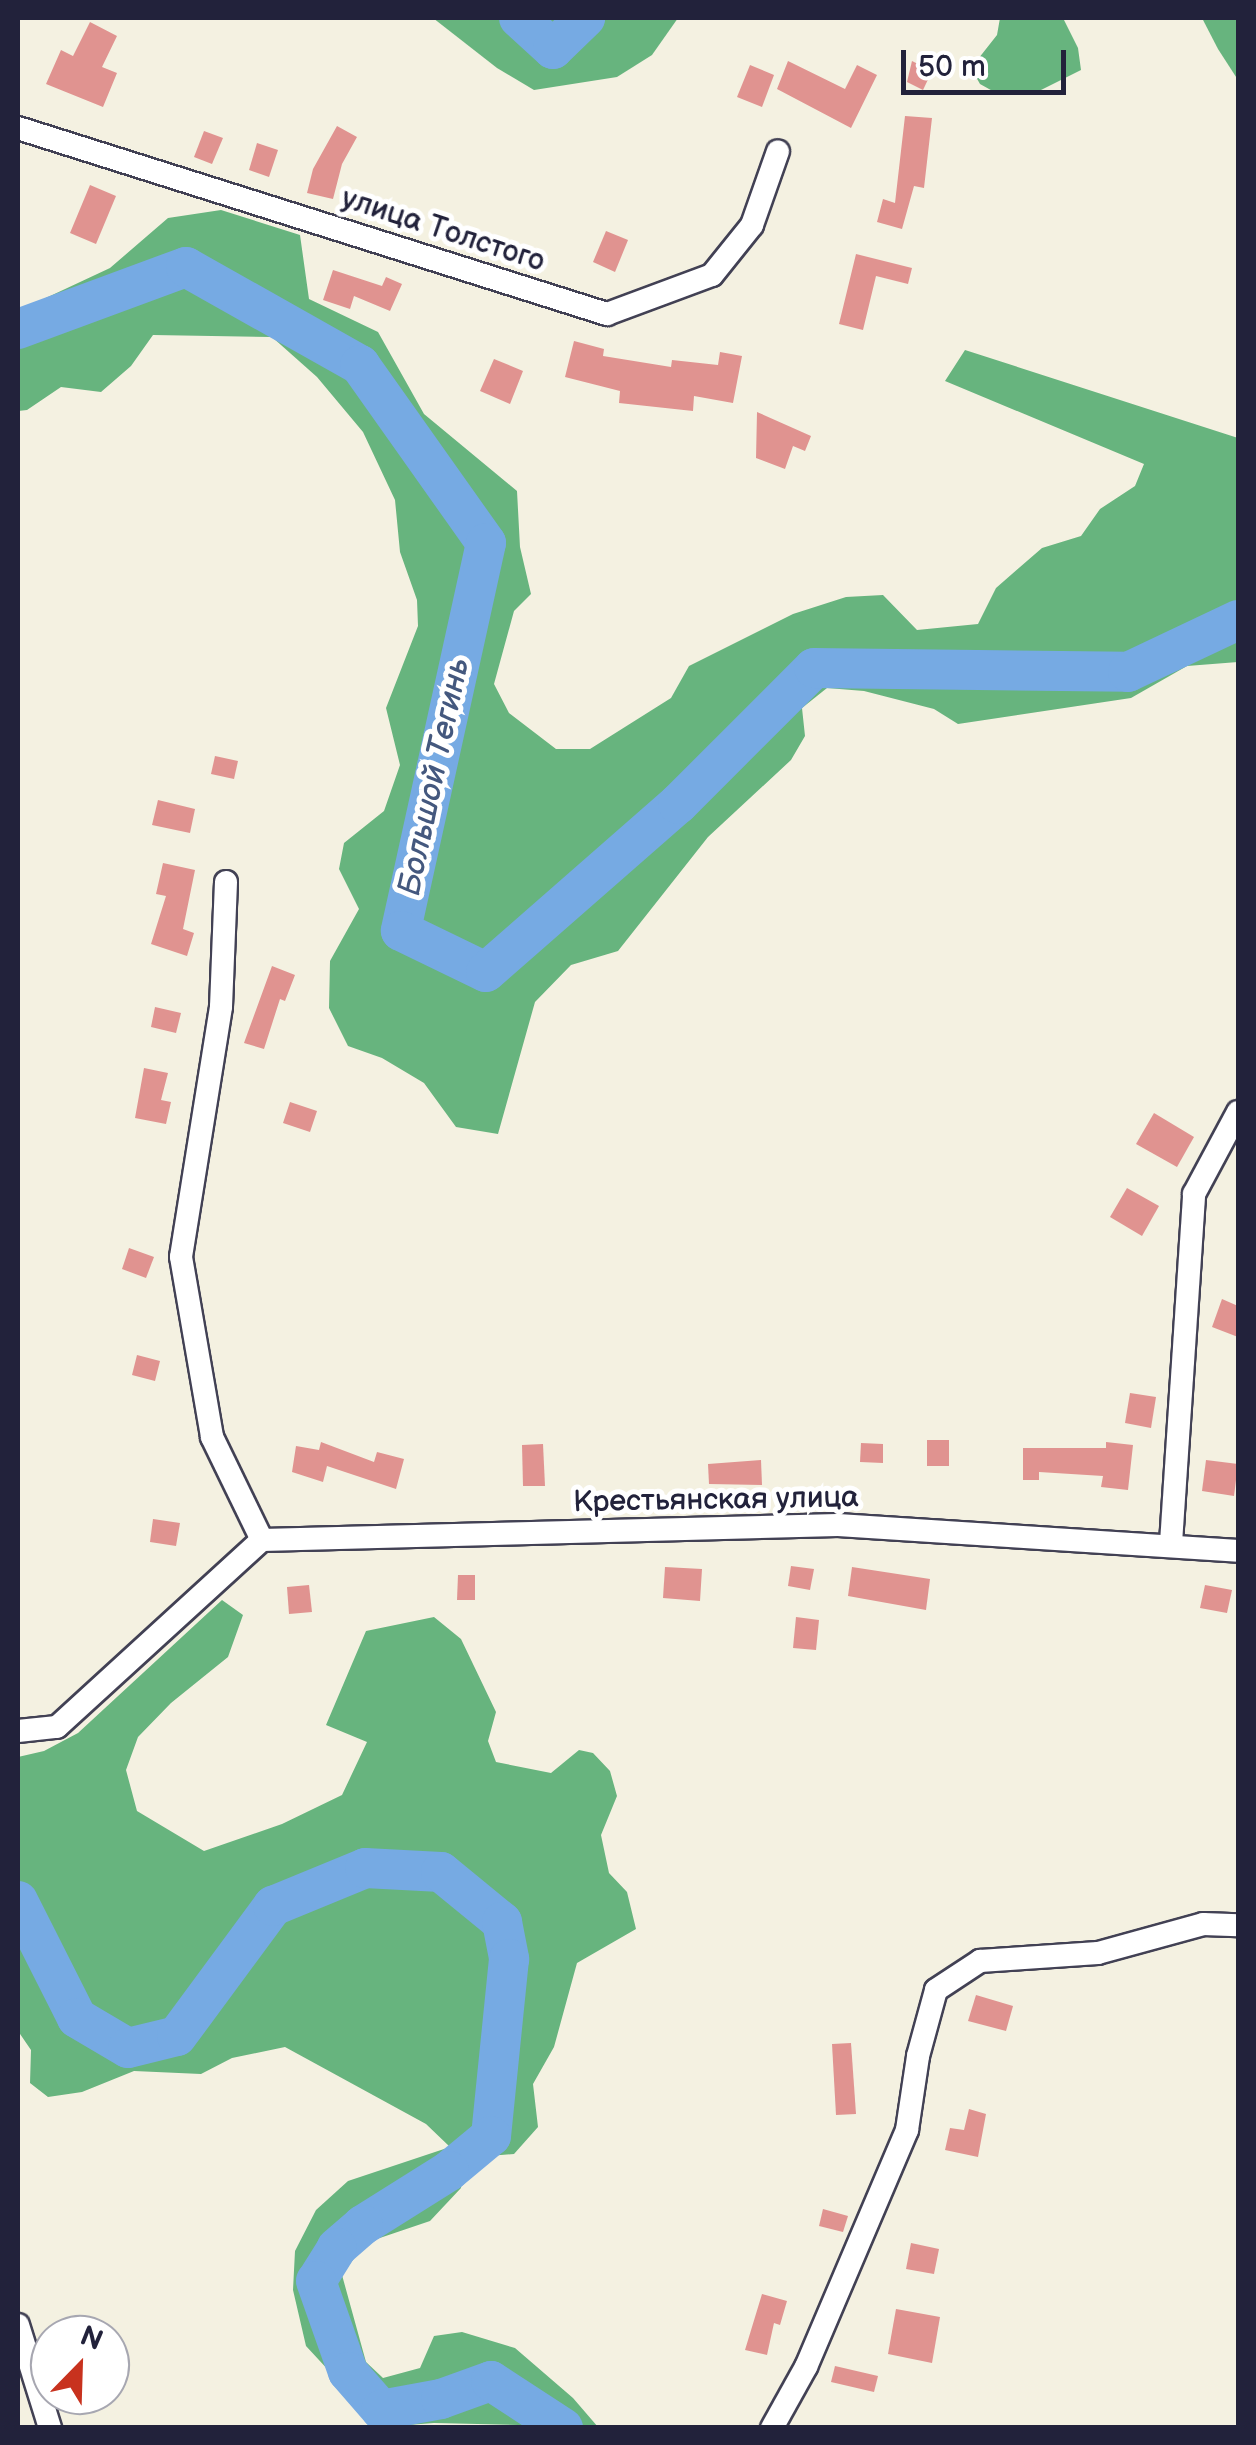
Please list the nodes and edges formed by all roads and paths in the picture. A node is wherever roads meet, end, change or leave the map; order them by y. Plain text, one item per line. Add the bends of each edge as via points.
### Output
1 (18, 128) edge
2 (778, 151) dead end
3 (226, 882) dead end
4 (1238, 1112) edge
5 (262, 1540) junction
6 (1171, 1543) junction
7 (1238, 1550) edge
8 (18, 1730) edge
9 (1238, 1924) edge
10 (18, 2325) edge
11 (50, 2428) edge
12 (772, 2428) edge

1 - 2 street, улица Толстого via 608,314 712,275 752,226
3 - 5 street via 221,1007 181,1258 212,1437
4 - 6 street via 1194,1194
5 - 6 street, Крестьянская улица via 838,1525
5 - 8 street via 57,1726
6 - 7 street, Крестьянская улица
9 - 12 street via 1203,1924 1098,1953 980,1961 936,1990 907,2130 806,2367
10 - 11 street

